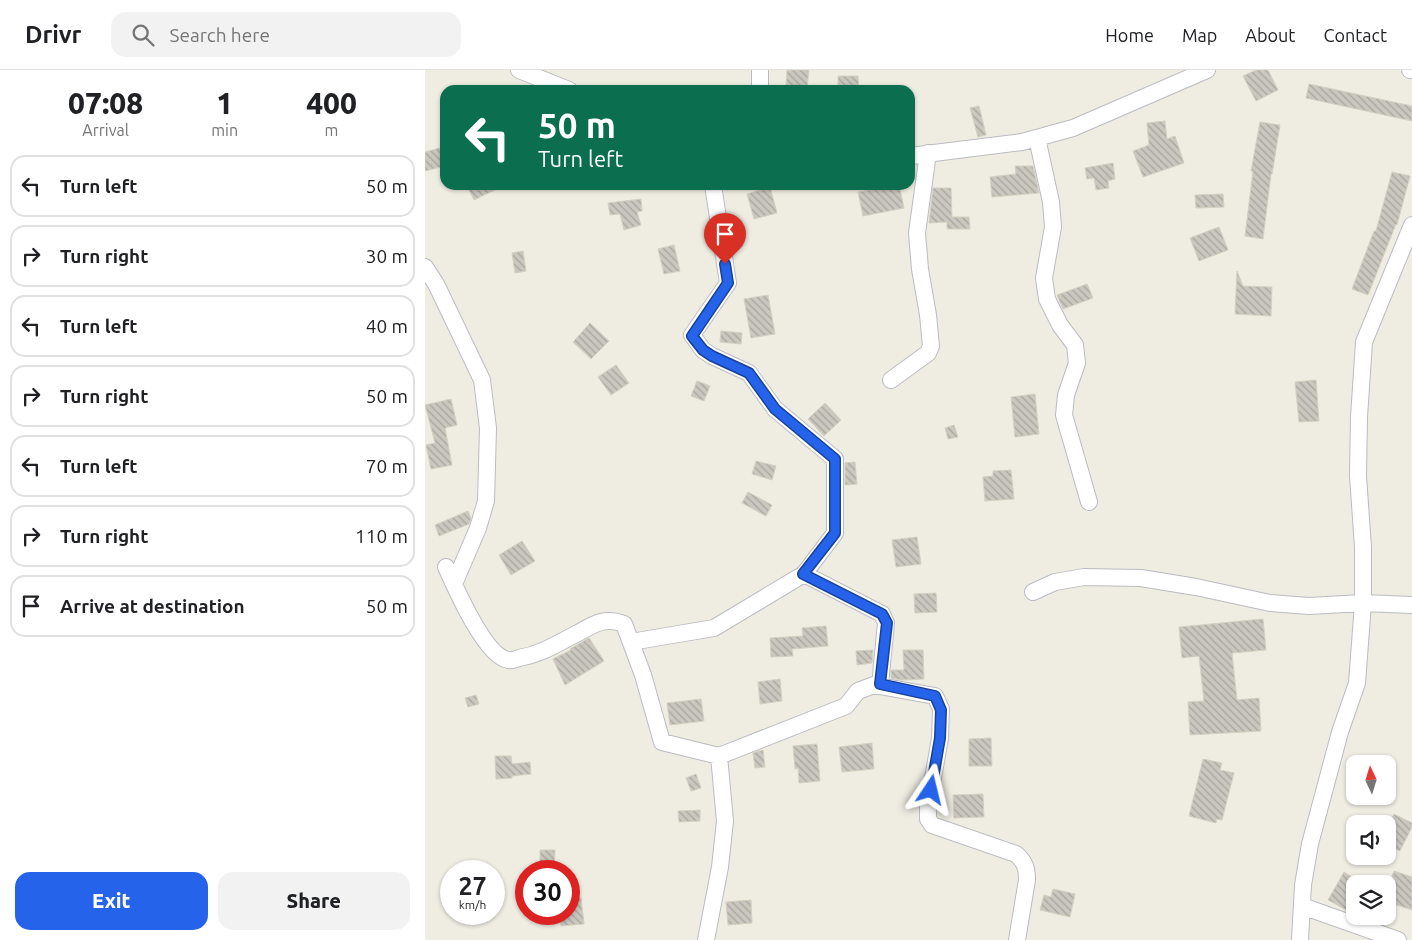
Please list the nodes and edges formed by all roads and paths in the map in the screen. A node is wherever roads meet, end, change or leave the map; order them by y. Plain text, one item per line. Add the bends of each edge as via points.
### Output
1 (519, 70) edge
2 (760, 70) edge
3 (1207, 70) edge
4 (556, 85) edge
5 (760, 85) edge
6 (1037, 138) junction
7 (928, 153) junction
8 (915, 155) edge
9 (714, 190) edge
10 (1412, 225) edge
11 (425, 267) edge
12 (891, 380) dead end
13 (1089, 502) dead end
14 (447, 566) dead end
15 (803, 574) junction
16 (454, 584) junction
17 (1033, 592) dead end
18 (1363, 603) junction
19 (1412, 605) edge
20 (631, 642) junction
21 (880, 684) junction
22 (719, 756) junction
23 (1302, 906) junction
24 (706, 940) edge
25 (1017, 940) edge
26 (1300, 940) edge
27 (1399, 940) edge

1 - 4 street
2 - 5 street
3 - 6 street via 1073,128
6 - 7 street
6 - 13 street via 1053,227 1044,278 1047,299 1075,345 1077,363 1066,395 1064,415
7 - 8 street
7 - 12 street via 917,241 931,346 928,353
9 - 15 street via 728,283 692,336 712,356 749,373 775,409 835,459 835,533
10 - 18 street via 1364,342 1358,476
11 - 16 street via 482,380 488,428 486,501
14 - 16 street
15 - 20 street via 714,628
15 - 21 street via 882,614 887,623
16 - 20 street via 480,634 495,653 508,660 537,655 600,621 615,620 625,624
17 - 18 street via 1055,582 1083,577 1141,578 1270,603 1309,606
18 - 19 street
18 - 23 street via 1357,683 1340,732 1310,844
20 - 22 street via 662,742
21 - 22 street via 858,691 846,706
21 - 25 street via 935,696 941,710 940,738 928,819 932,825 1016,854 1023,861 1027,880
22 - 24 street via 725,821
23 - 26 street
23 - 27 street

